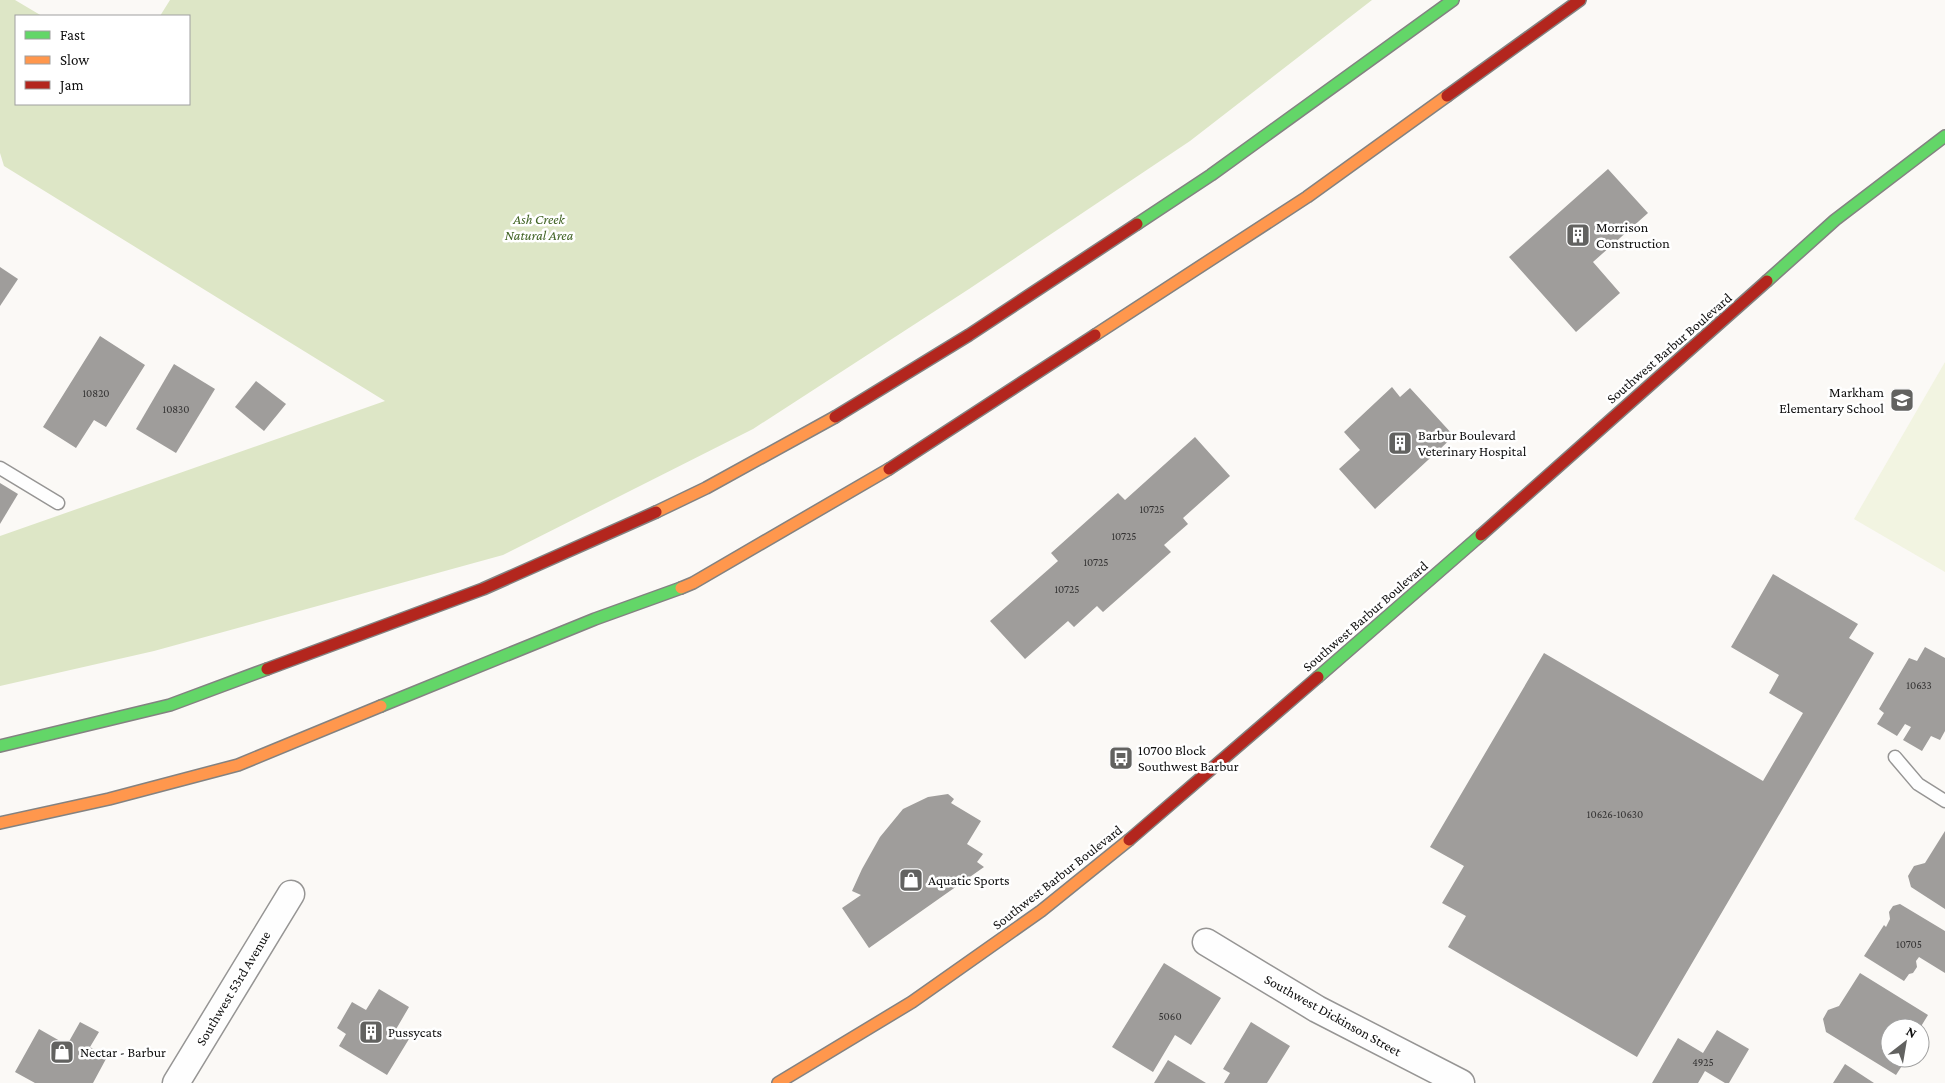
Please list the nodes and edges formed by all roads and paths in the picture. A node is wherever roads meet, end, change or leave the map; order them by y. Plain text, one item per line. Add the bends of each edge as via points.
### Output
1 (1454, 0) edge
2 (1580, 0) edge
3 (1945, 136) edge
4 (0, 468) edge
5 (58, 503) dead end
6 (0, 746) edge
7 (1894, 757) dead end
8 (1945, 801) edge
9 (0, 823) edge
10 (291, 894) dead end
11 (1206, 942) dead end
12 (176, 1083) edge
13 (778, 1083) edge
14 (1461, 1083) edge

1 - 6 main road via 1211,175 977,330 859,403 706,488 483,589 170,705
2 - 9 main road via 1307,197 887,470 693,583 595,619 238,766
3 - 13 main road, Southwest Barbur Boulevard via 1835,220 1148,825 1041,911 912,1002
4 - 5 lane
7 - 8 lane via 1918,784
10 - 12 street, Southwest 53rd Avenue
11 - 14 street, Southwest Dickinson Street via 1317,1009

